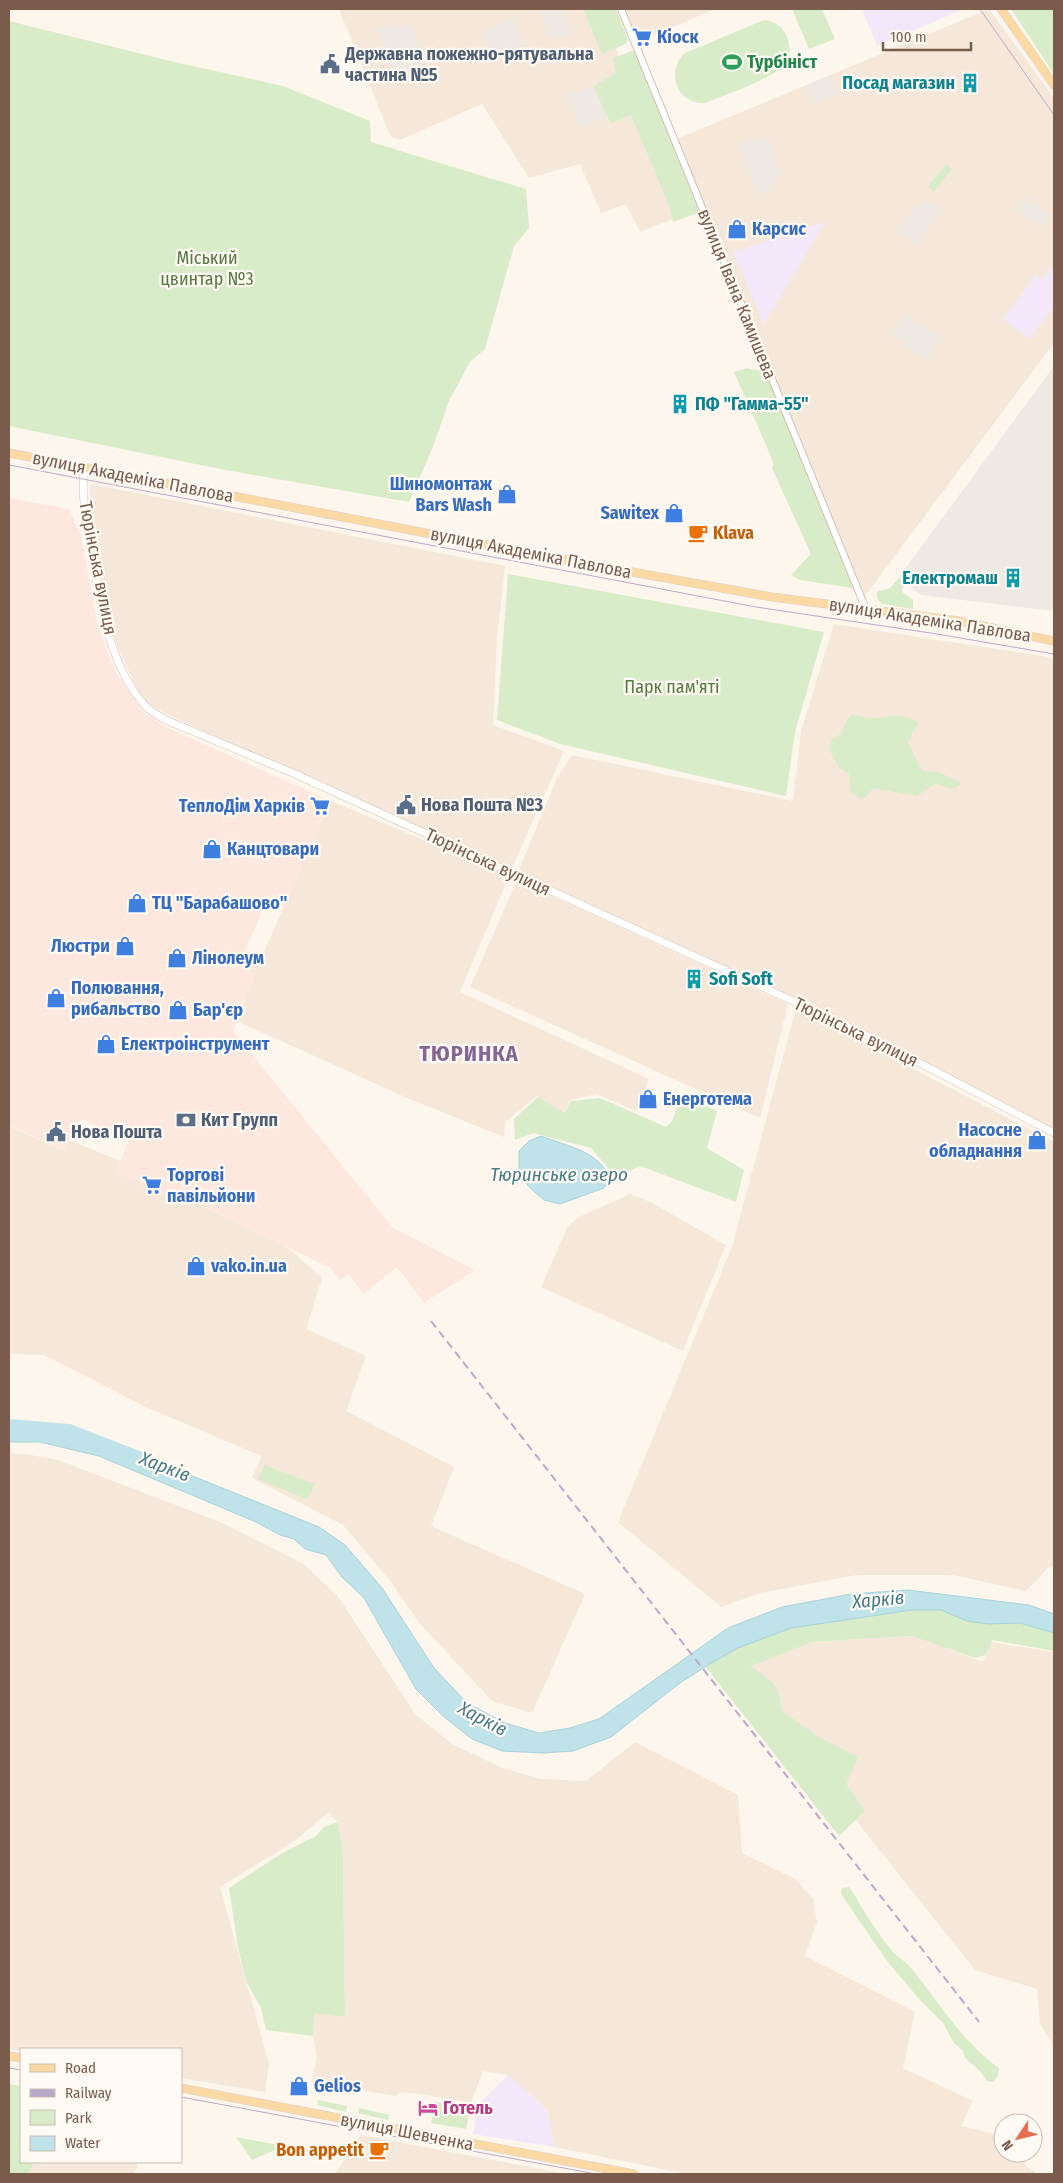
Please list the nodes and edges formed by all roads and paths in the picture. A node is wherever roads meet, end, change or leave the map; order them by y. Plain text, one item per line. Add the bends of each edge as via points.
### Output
1 (620, 9) edge
2 (1001, 9) edge
3 (1054, 85) edge
4 (9, 453) edge
5 (84, 467) junction
6 (865, 607) junction
7 (1054, 641) edge
8 (1054, 1133) edge
9 (182, 2088) edge
10 (634, 2174) edge

1 - 6 street, вулиця Івана Камишева
2 - 3 main road
4 - 5 main road, вулиця Академіка Павлова
5 - 6 main road, вулиця Академіка Павлова via 772,597
5 - 8 main road, Тюрінська вулиця via 84,510 106,627 131,686 152,712 304,778 866,1035
6 - 7 main road, вулиця Академіка Павлова via 959,621
9 - 10 main road, вулиця Шевченка

